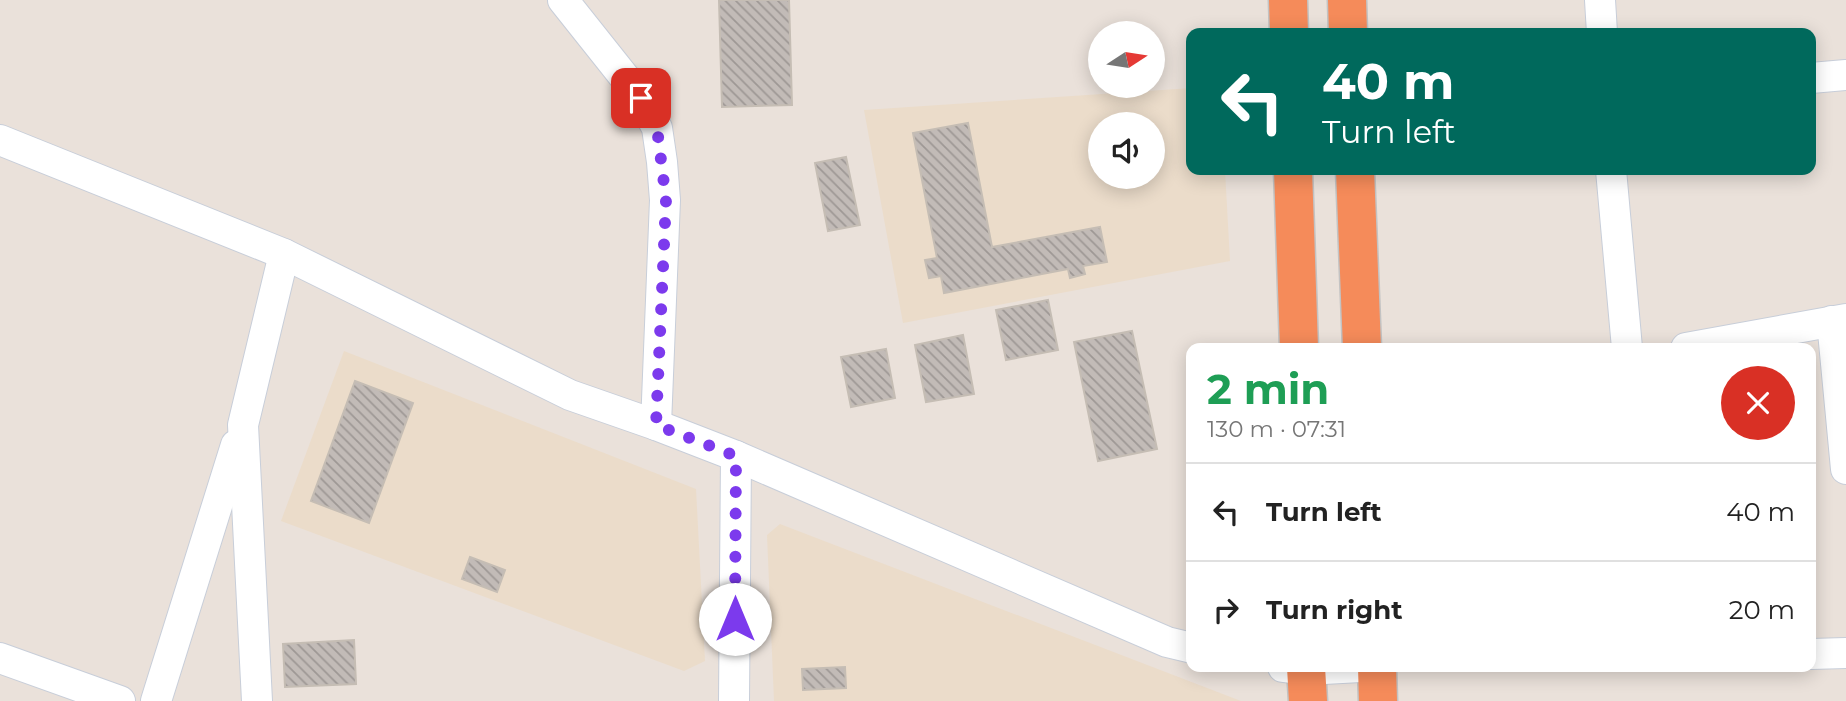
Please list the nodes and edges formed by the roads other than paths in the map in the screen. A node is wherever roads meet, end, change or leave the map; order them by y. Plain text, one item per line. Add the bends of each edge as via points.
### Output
1 (563, 0) edge
2 (1288, 0) edge
3 (1347, 0) edge
4 (1600, 0) edge
5 (1289, 28) edge
6 (1349, 28) edge
7 (1602, 28) edge
8 (1846, 75) edge
9 (1816, 78) edge
10 (2, 148) edge
11 (1293, 175) edge
12 (1355, 175) edge
13 (1611, 175) edge
14 (284, 254) junction
15 (1839, 320) edge
16 (1299, 343) edge
17 (1362, 343) edge
18 (1628, 343) edge
19 (1713, 343) edge
20 (243, 425) junction
21 (656, 425) junction
22 (736, 456) junction
23 (1846, 469) edge
24 (1186, 647) edge
25 (1846, 653) edge
26 (1816, 654) edge
27 (0, 659) edge
28 (1327, 672) edge
29 (1377, 672) edge
30 (1301, 676) edge
31 (120, 701) edge
32 (156, 701) edge
33 (257, 701) edge
34 (734, 701) edge
35 (1378, 701) edge

1 - 21 street via 641,98 657,128 666,200
2 - 5 highway
3 - 6 highway
4 - 7 street
8 - 9 street
10 - 14 street
11 - 16 highway
12 - 17 highway
13 - 18 street
14 - 20 street
14 - 21 street via 570,395
15 - 19 street
15 - 23 street
20 - 32 street
20 - 33 street
21 - 22 street
22 - 24 street
22 - 34 street
25 - 26 street
27 - 31 street
28 - 30 street
29 - 35 highway

